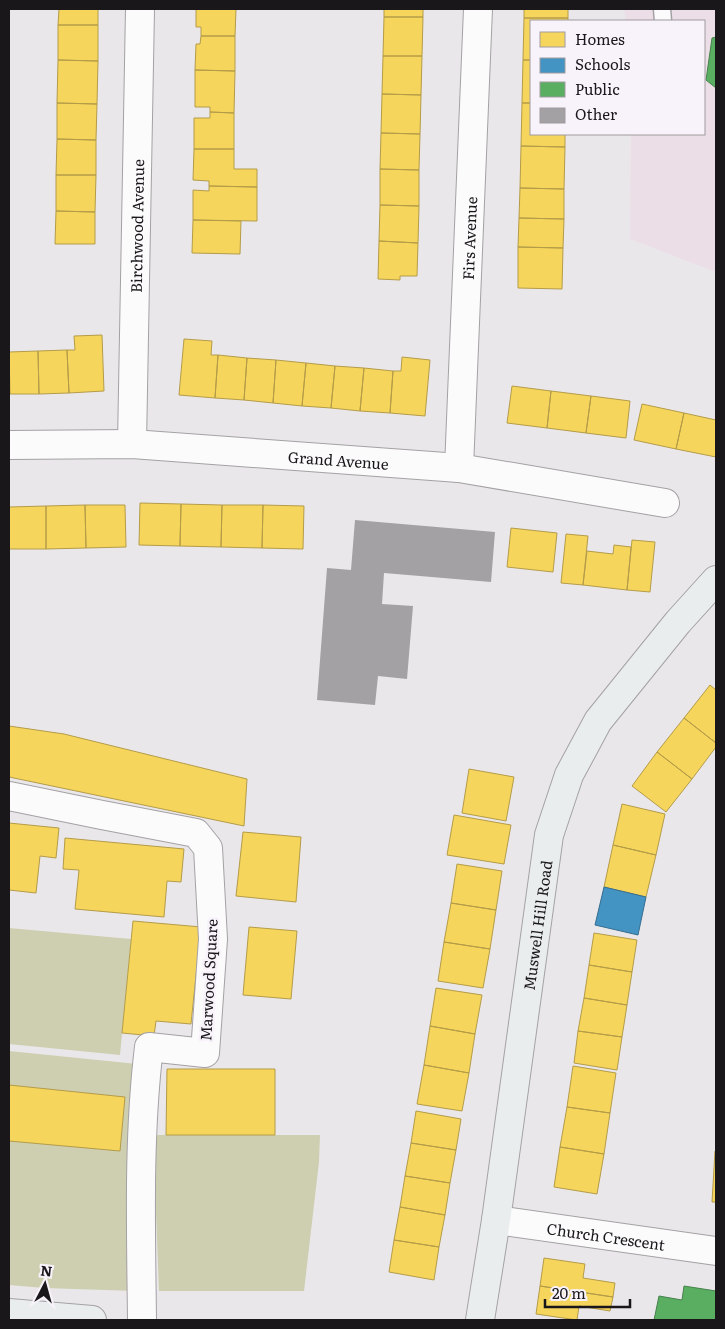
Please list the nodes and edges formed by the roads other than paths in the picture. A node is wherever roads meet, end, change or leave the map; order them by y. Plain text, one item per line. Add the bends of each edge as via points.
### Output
1 (140, 9) edge
2 (478, 9) edge
3 (132, 444) junction
4 (9, 445) edge
5 (459, 468) junction
6 (665, 503) dead end
7 (716, 580) edge
8 (9, 796) edge
9 (496, 1220) junction
10 (716, 1251) edge
11 (9, 1313) edge
12 (92, 1320) edge
13 (142, 1320) edge
14 (480, 1320) edge

1 - 3 street, Birchwood Avenue
2 - 5 street, Firs Avenue
3 - 4 street, Grand Avenue
3 - 5 street, Grand Avenue
5 - 6 street, Grand Avenue
7 - 9 main road, Muswell Hill Road via 598,721 569,775 549,835
8 - 13 street, Marwood Square via 196,832 208,848 213,939 205,1053 149,1047 141,1152
9 - 10 street, Church Crescent
9 - 14 main road, Muswell Hill Road
11 - 12 main road

